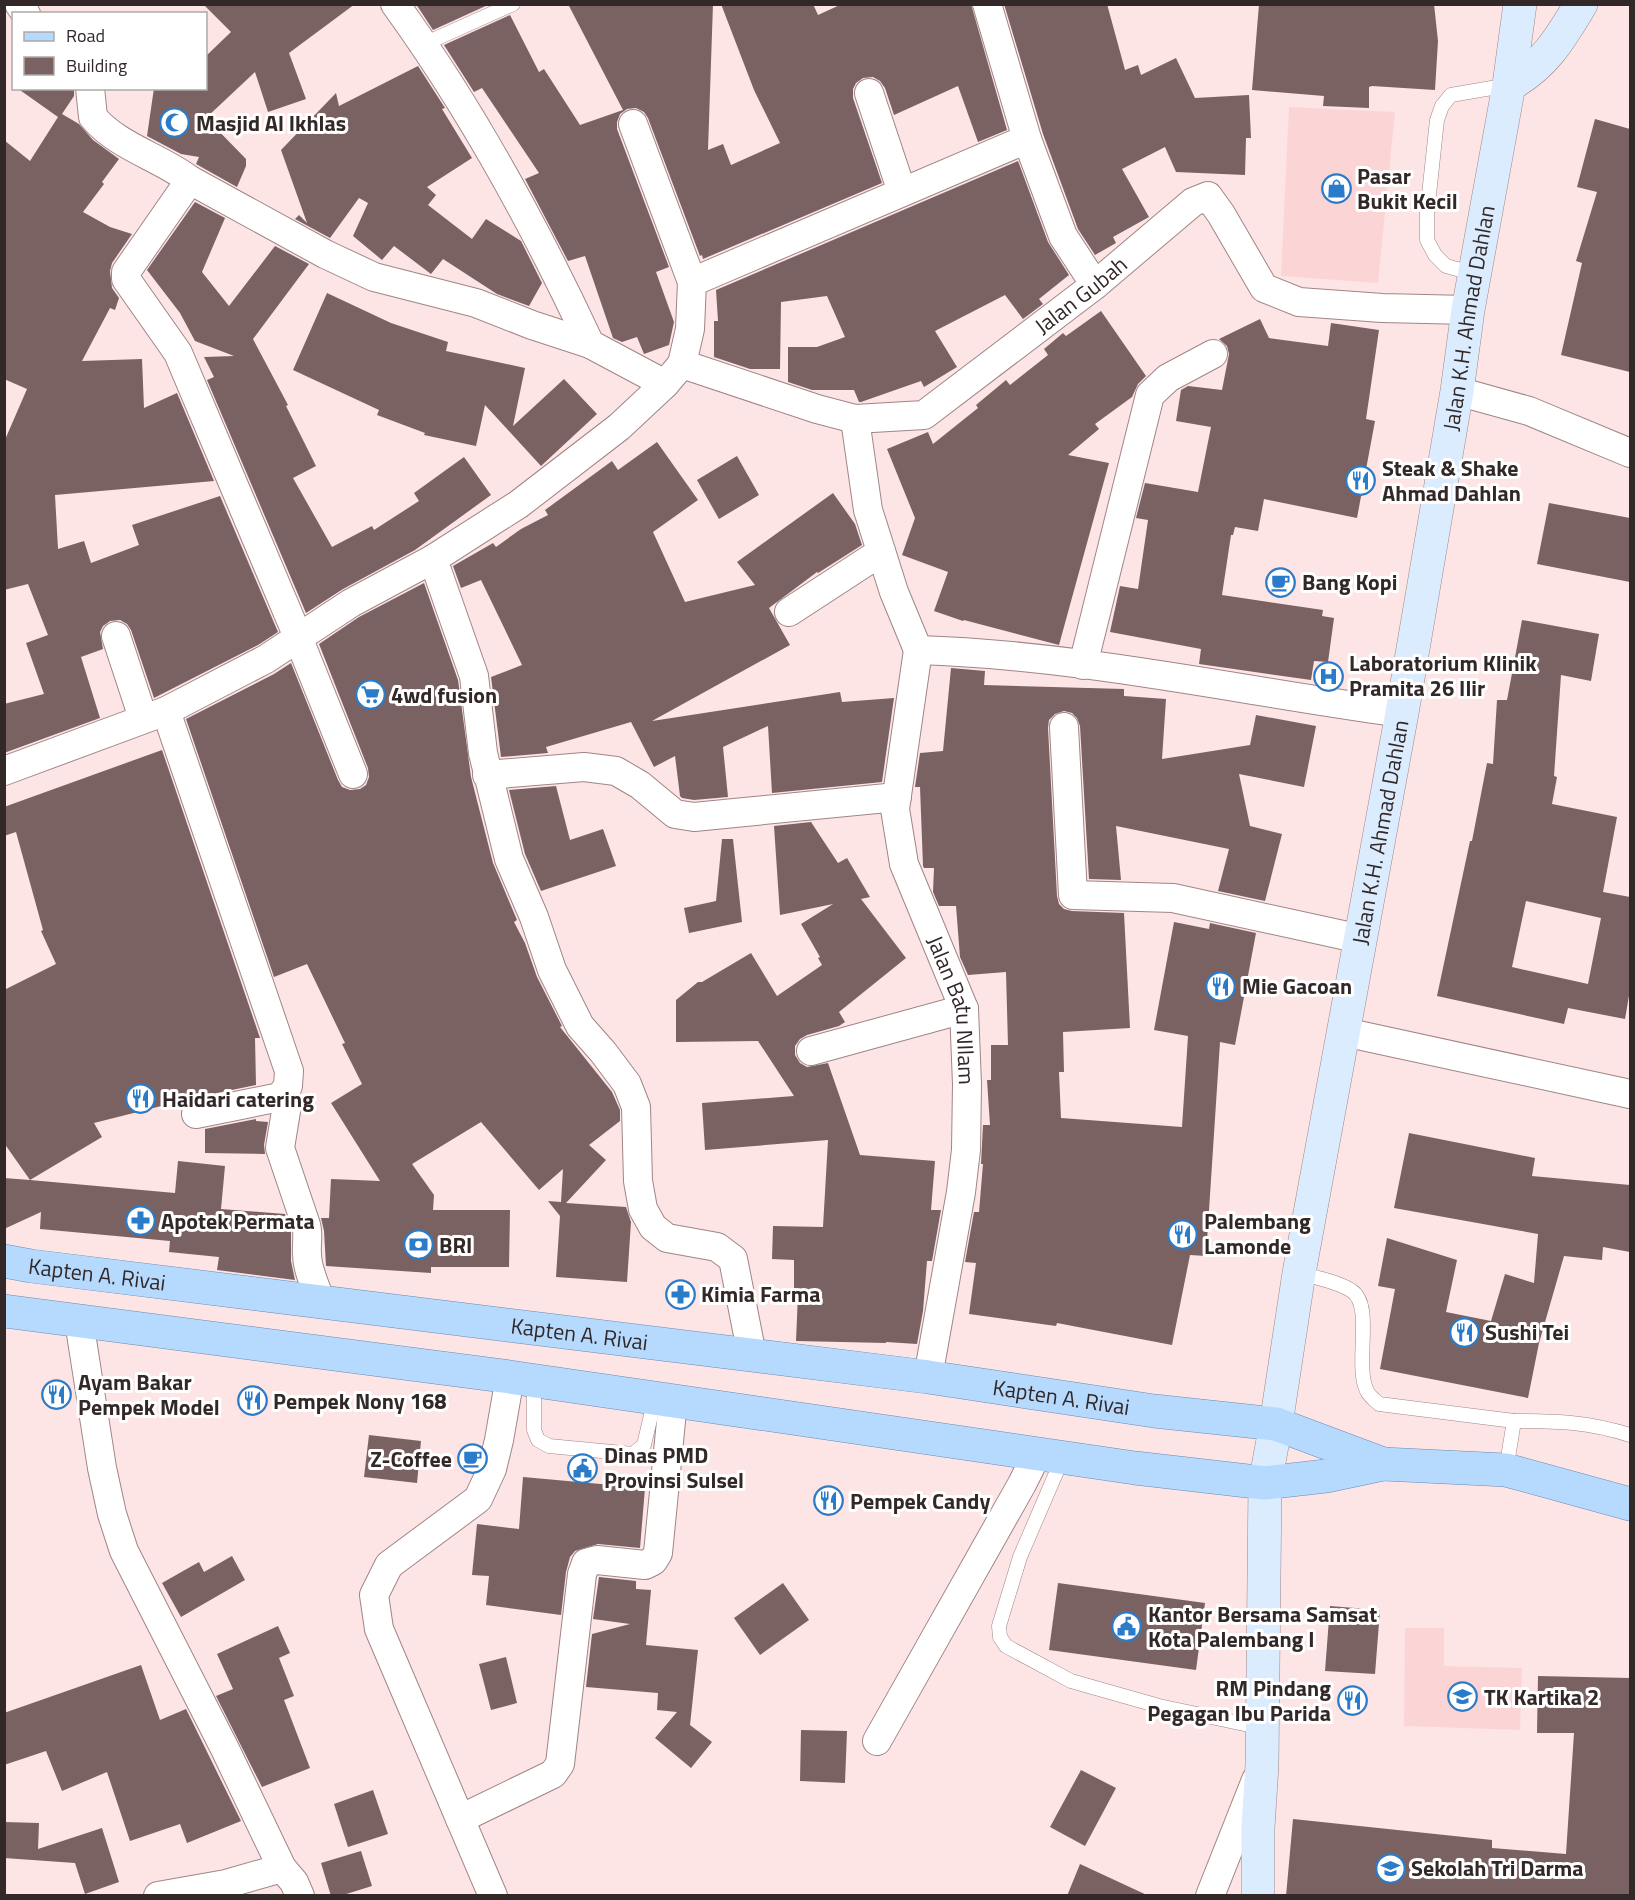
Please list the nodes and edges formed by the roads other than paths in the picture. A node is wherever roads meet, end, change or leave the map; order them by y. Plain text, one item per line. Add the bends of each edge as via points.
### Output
1 (395, 4) edge
2 (513, 4) edge
3 (987, 4) edge
4 (1520, 4) edge
5 (1581, 4) edge
6 (423, 44) junction
7 (1509, 85) junction
8 (90, 90) edge
9 (869, 93) dead end
10 (633, 124) dead end
11 (1027, 139) junction
12 (190, 180) junction
13 (902, 192) junction
14 (1475, 274) junction
15 (692, 282) junction
16 (1095, 285) junction
17 (1468, 310) junction
18 (590, 344) junction
19 (1213, 354) dead end
20 (673, 374) junction
21 (1457, 391) junction
22 (855, 419) junction
23 (1630, 453) edge
24 (881, 552) junction
25 (433, 559) junction
26 (789, 612) dead end
27 (116, 636) dead end
28 (298, 638) junction
29 (918, 650) junction
30 (1083, 665) junction
31 (1402, 713) junction
32 (154, 715) junction
33 (1064, 727) dead end
34 (4, 771) edge
35 (353, 774) dead end
36 (487, 775) junction
37 (897, 796) junction
38 (1360, 939) junction
39 (964, 1009) junction
40 (1344, 1032) junction
41 (811, 1051) dead end
42 (1630, 1094) edge
43 (280, 1097) junction
44 (196, 1114) dead end
45 (4, 1261) edge
46 (1299, 1273) junction
47 (321, 1302) junction
48 (4, 1311) edge
49 (78, 1321) junction
50 (752, 1355) junction
51 (928, 1377) junction
52 (522, 1379) junction
53 (664, 1400) junction
54 (1514, 1421) junction
55 (1276, 1424) junction
56 (1630, 1435) edge
57 (1050, 1455) junction
58 (1383, 1464) junction
59 (1506, 1470) junction
60 (1265, 1483) junction
61 (1630, 1504) edge
62 (1263, 1728) junction
63 (877, 1741) dead end
64 (1262, 1765) junction
65 (460, 1819) junction
66 (282, 1868) junction
67 (158, 1896) edge
68 (300, 1896) edge
69 (493, 1896) edge
70 (1210, 1896) edge
71 (1258, 1896) edge

1 - 6 street
2 - 6 lane
3 - 11 street
4 - 7 main road, Jalan K.H. Ahmad Dahlan
5 - 7 main road via 1543,61
6 - 18 street via 502,171
7 - 14 main road, Jalan K.H. Ahmad Dahlan
7 - 14 lane via 1451,95 1437,120 1427,240 1446,266
8 - 12 street, Jalan Gubah via 96,121
9 - 13 street
10 - 15 street
11 - 13 street
11 - 16 street via 1063,236
12 - 18 street, Jalan Gubah via 374,277 476,303
12 - 28 street via 126,272 126,279 178,353
13 - 15 street
14 - 17 main road, Jalan K.H. Ahmad Dahlan
15 - 20 street via 690,329
16 - 17 street, Jalan Gubah via 1193,202 1208,196 1264,288 1299,302
16 - 22 street, Jalan Gubah via 924,415
17 - 21 main road, Jalan K.H. Ahmad Dahlan
18 - 20 street, Jalan Gubah
19 - 30 street via 1168,378 1150,395
20 - 22 street, Jalan Gubah
20 - 25 street via 619,427 519,504
21 - 23 street via 1529,411
21 - 31 main road, Jalan K.H. Ahmad Dahlan
22 - 24 street via 868,510
24 - 26 street
24 - 29 street
25 - 28 street via 351,603
25 - 36 street via 474,676
27 - 32 street
28 - 32 street
28 - 35 street
29 - 30 street
29 - 37 street, Jalan Batu NIlam
30 - 31 street
31 - 38 main road, Jalan K.H. Ahmad Dahlan
32 - 34 street
32 - 43 street via 289,1071 288,1086
33 - 38 street via 1073,895 1173,898
36 - 37 street via 584,767 616,771 675,814 694,817
36 - 50 street via 509,859 552,970 580,1026 627,1084 636,1107 638,1181 643,1209 653,1227 667,1238 717,1247 733,1259
37 - 39 street, Jalan Batu NIlam via 895,809 904,864
38 - 40 main road, Jalan K.H. Ahmad Dahlan
39 - 41 street
39 - 51 street, Jalan Batu NIlam via 966,1150
40 - 42 street
40 - 46 main road, Jalan K.H. Ahmad Dahlan
43 - 44 street
43 - 47 street via 286,1111 280,1148 309,1234 307,1255
45 - 47 main road, Kapten A. Rivai
46 - 54 lane via 1344,1287 1359,1298 1361,1371 1367,1392 1379,1404
46 - 55 main road, Jalan K.H. Ahmad Dahlan
47 - 50 main road, Kapten A. Rivai
48 - 49 main road
49 - 52 main road
49 - 66 street via 102,1468 124,1551
50 - 51 main road, Kapten A. Rivai
51 - 55 main road, Kapten A. Rivai via 1154,1411
52 - 53 main road
52 - 53 lane via 538,1440 549,1446 633,1454 644,1444
52 - 65 street via 492,1469 478,1498 389,1565 374,1596 379,1629
53 - 57 main road
53 - 65 street via 658,1553 645,1565 597,1560 586,1563 560,1764 553,1774
54 - 56 lane via 1600,1425
54 - 59 lane
55 - 58 main road, Kapten A. Rivai
55 - 60 main road, Jalan K.H. Ahmad Dahlan
57 - 60 main road
57 - 62 lane via 999,1626 1006,1646 1071,1681 1159,1706
57 - 63 street via 1022,1484
58 - 59 main road
58 - 60 main road
59 - 61 main road
60 - 62 main road, Jalan K.H. Ahmad Dahlan
62 - 64 main road, Jalan K.H. Ahmad Dahlan
64 - 70 street
64 - 71 main road, Jalan K.H. Ahmad Dahlan
65 - 69 street
66 - 67 street via 226,1884
66 - 68 street

